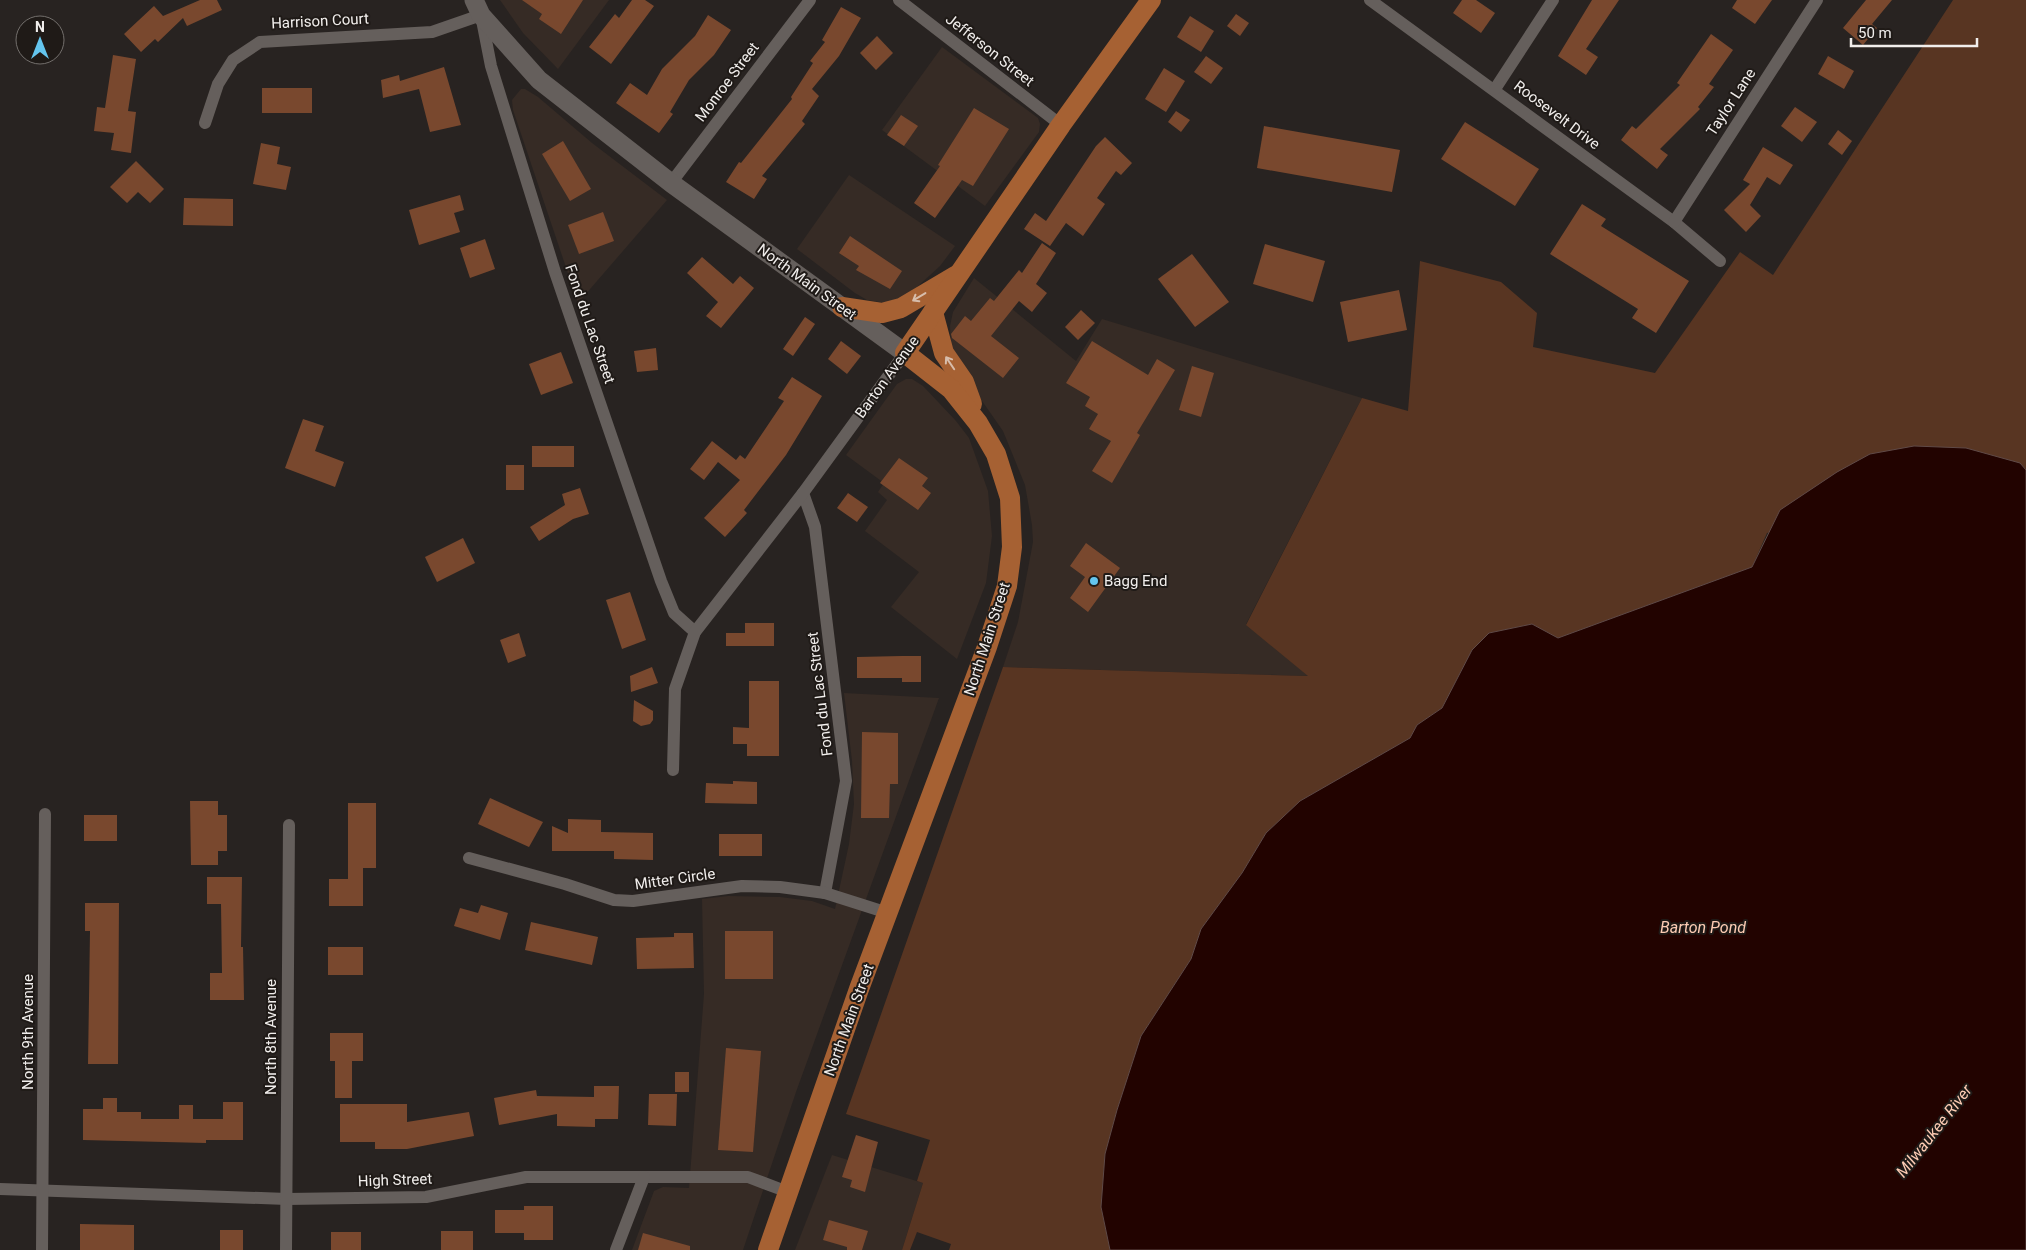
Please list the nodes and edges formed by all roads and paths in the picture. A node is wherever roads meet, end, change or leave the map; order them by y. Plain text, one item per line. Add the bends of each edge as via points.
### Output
1 (810, 0) edge
2 (899, 0) edge
3 (1151, 0) edge
4 (1370, 0) edge
5 (1552, 0) edge
6 (1816, 0) edge
7 (478, 8) edge
8 (1495, 89) junction
9 (205, 123) dead end
10 (1061, 125) junction
11 (671, 183) junction
12 (1674, 222) junction
13 (1720, 262) dead end
14 (961, 272) junction
15 (842, 307) junction
16 (933, 312) junction
17 (905, 353) junction
18 (978, 423) junction
19 (803, 493) junction
20 (695, 632) junction
21 (673, 770) dead end
22 (45, 814) dead end
23 (289, 825) dead end
24 (469, 858) dead end
25 (825, 892) junction
26 (888, 914) junction
27 (644, 1177) junction
28 (0, 1189) edge
29 (44, 1190) junction
30 (788, 1192) junction
31 (287, 1198) junction
32 (42, 1250) edge
33 (286, 1250) edge
34 (616, 1250) edge
35 (768, 1250) edge

1 - 11 street, Monroe Street
2 - 10 street, Jefferson Street
3 - 10 main road, Barton Avenue
4 - 8 street, Roosevelt Drive
5 - 8 street
6 - 12 street, Taylor Lane
7 - 9 street, Harrison Court via 432,32 260,42 234,60 218,84
7 - 11 main road, North Main Street via 538,80
7 - 20 street, Fond du Lac Street via 491,66 555,272 661,581 674,613
8 - 12 street, Roosevelt Drive
10 - 14 main road, Barton Avenue
11 - 15 main road, North Main Street
12 - 13 street, Roosevelt Drive
14 -> 15 main road via 901,308 882,313
14 - 16 main road, Barton Avenue
15 - 17 main road, North Main Street
16 - 17 main road, Barton Avenue
18 -> 16 main road via 964,382 944,353
17 - 18 main road, North Main Street via 951,389
17 - 19 street, Barton Avenue
18 - 26 main road, North Main Street via 996,454 1010,498 1012,547 1007,586
19 - 20 street, Barton Avenue
19 - 25 street, Fond du Lac Street via 815,527 846,781
20 - 21 street, Barton Avenue via 675,689
22 - 29 street, North 9th Avenue
23 - 31 street, North 8th Avenue
24 - 25 street, Mitter Circle via 614,900 633,902 742,886
25 - 26 street, Mitter Circle
26 - 30 main road, North Main Street
27 - 30 street, High Street via 748,1177
27 - 31 street, High Street via 526,1177 426,1197
27 - 34 street
28 - 29 street, High Street
29 - 31 street, High Street
29 - 32 street, North 9th Avenue
30 - 35 main road, North Main Street
31 - 33 street, North 8th Avenue

